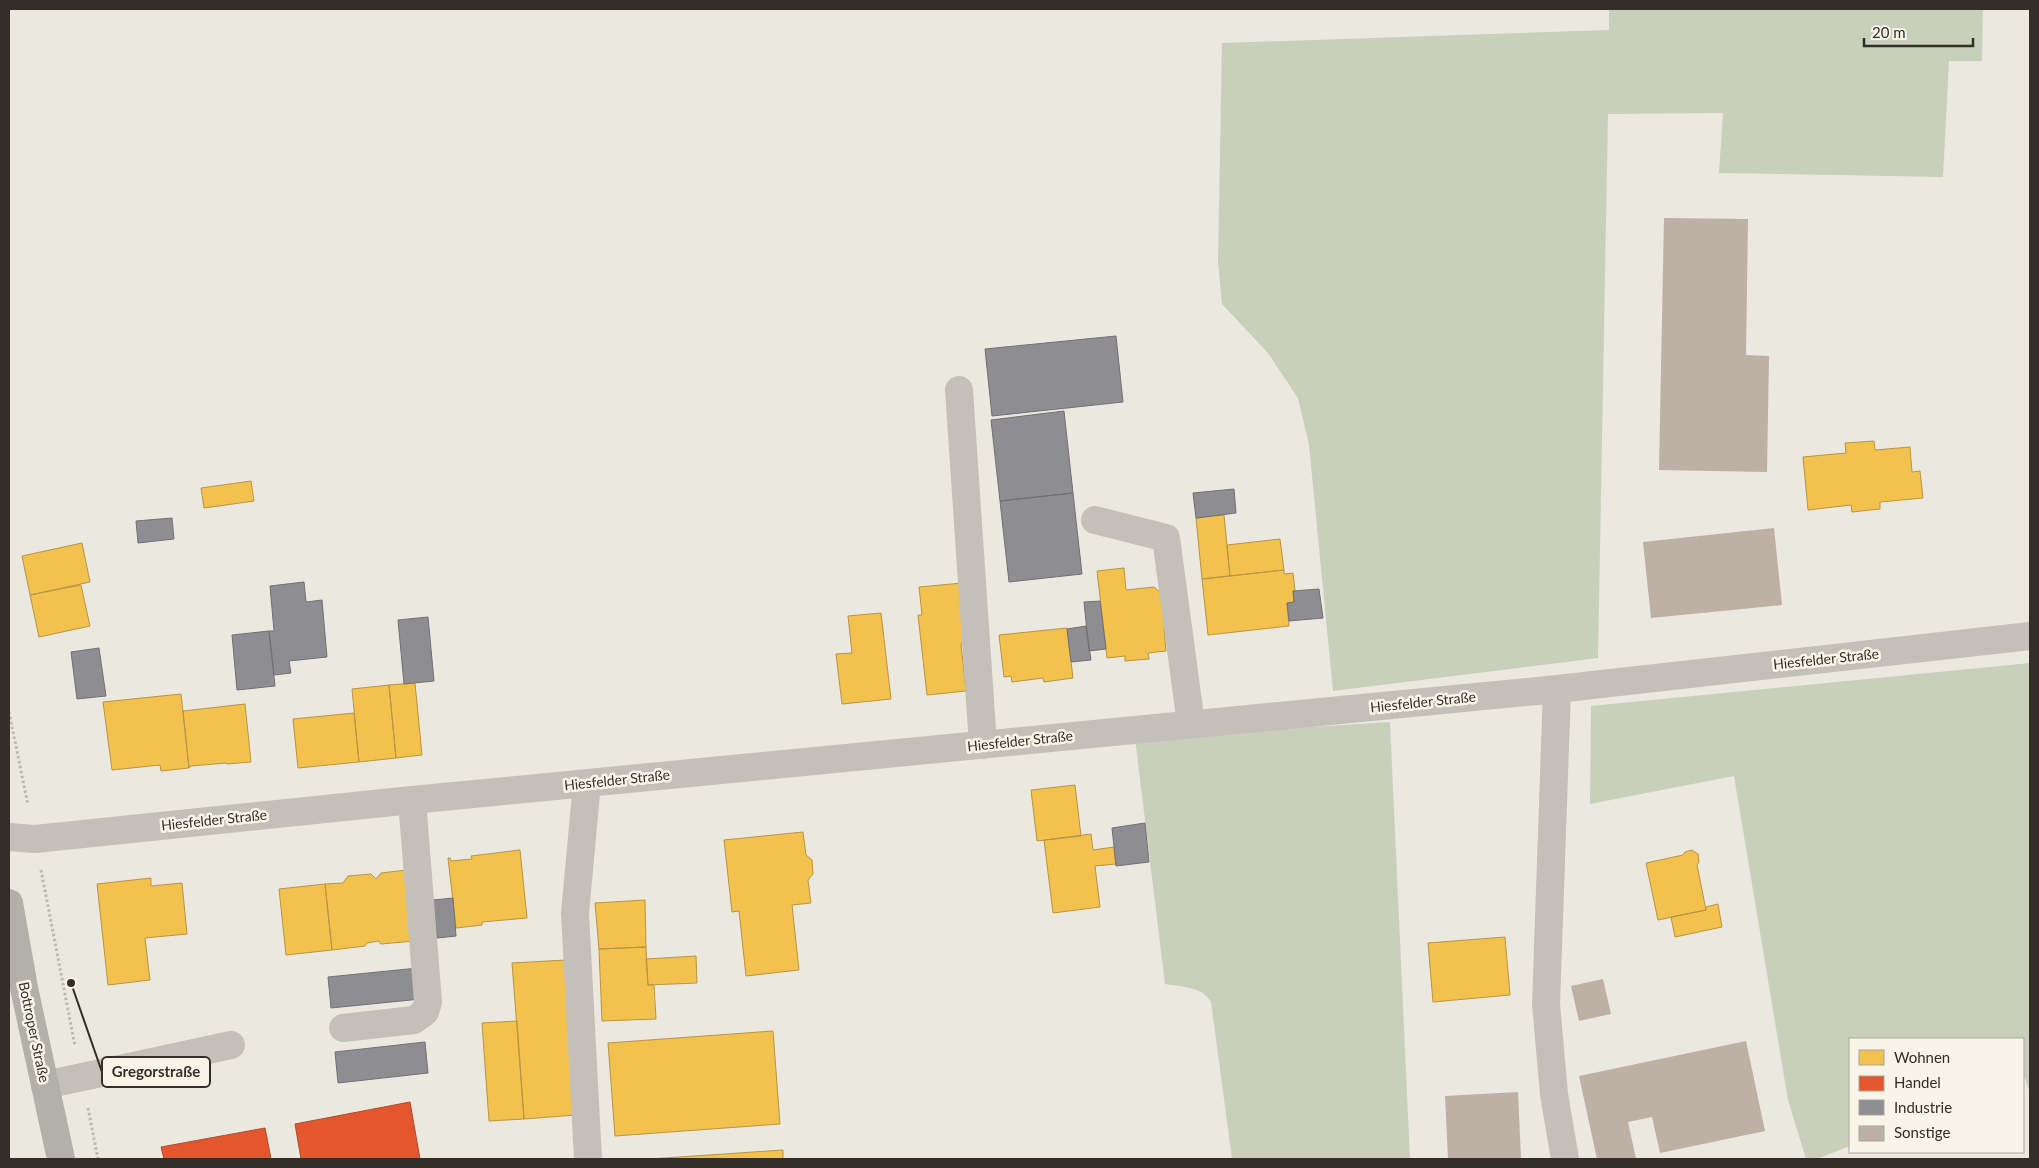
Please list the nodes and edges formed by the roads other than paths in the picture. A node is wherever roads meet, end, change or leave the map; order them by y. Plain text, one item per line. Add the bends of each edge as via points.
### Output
1 (959, 390) dead end
2 (1095, 520) dead end
3 (2030, 636) edge
4 (1557, 689) junction
5 (1191, 724) junction
6 (983, 745) junction
7 (587, 783) junction
8 (412, 800) junction
9 (22, 838) edge
10 (9, 903) edge
11 (343, 1028) dead end
12 (231, 1045) dead end
13 (45, 1085) junction
14 (61, 1159) edge
15 (588, 1159) edge
16 (1565, 1159) edge

1 - 6 street
2 - 5 street via 1166,538
3 - 4 street, Hiesfelder Straße
4 - 5 street, Hiesfelder Straße
4 - 16 street via 1546,1004 1554,1094
5 - 6 street, Hiesfelder Straße
6 - 7 street, Hiesfelder Straße
7 - 8 street, Hiesfelder Straße
7 - 15 street via 575,914
8 - 9 street, Hiesfelder Straße
8 - 11 street via 428,1002 425,1012 414,1020
10 - 13 main road, Bottroper Straße
12 - 13 street
13 - 14 main road, Bottroper Straße

